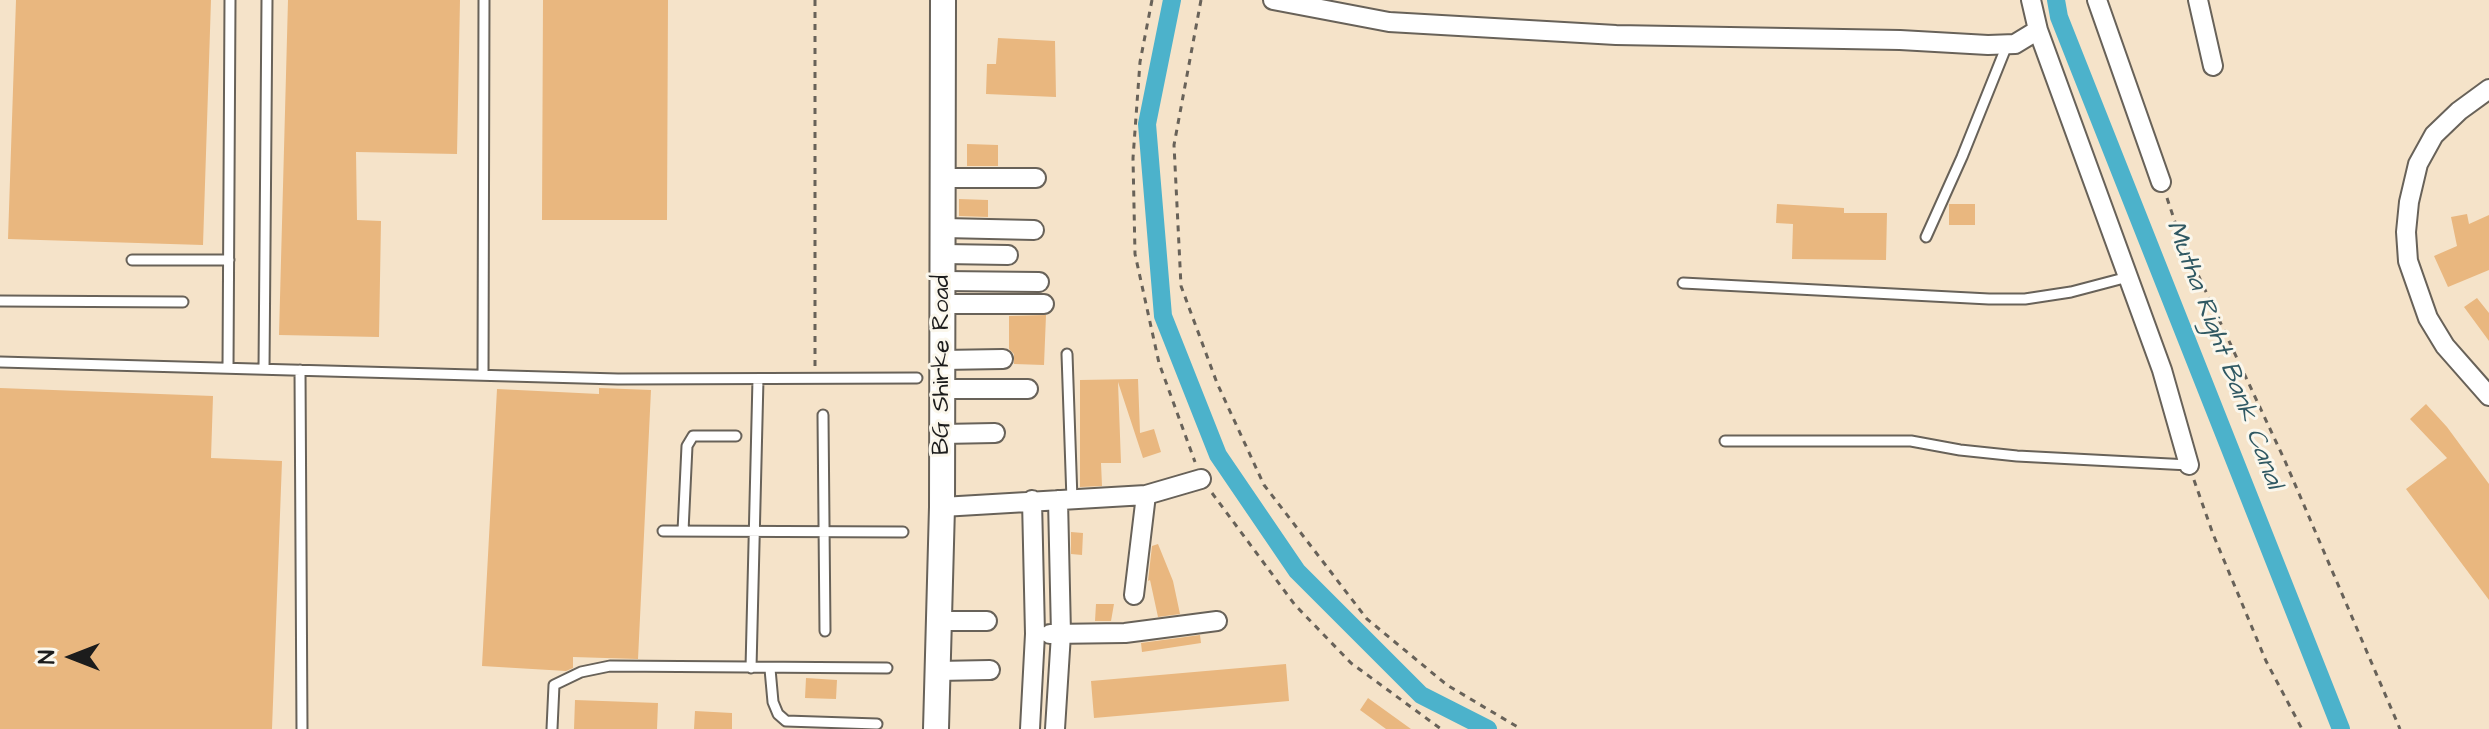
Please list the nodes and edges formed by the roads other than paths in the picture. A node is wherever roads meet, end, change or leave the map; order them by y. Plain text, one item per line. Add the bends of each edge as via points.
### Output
1 (230, 0) edge
2 (267, 0) edge
3 (484, 0) edge
4 (943, 0) edge
5 (1273, 0) edge
6 (2031, 0) edge
7 (2097, 0) edge
8 (2198, 0) edge
9 (2038, 30) junction
10 (2007, 45) junction
11 (2213, 66) dead end
12 (2489, 89) edge
13 (944, 178) junction
14 (1036, 178) dead end
15 (2161, 182) road end
16 (944, 228) junction
17 (1034, 230) dead end
18 (1926, 237) dead end
19 (944, 254) junction
20 (1008, 255) dead end
21 (132, 260) dead end
22 (229, 260) junction
23 (2128, 277) junction
24 (1039, 282) dead end
25 (1683, 283) dead end
26 (944, 292) junction
27 (0, 301) edge
28 (183, 302) dead end
29 (1044, 304) dead end
30 (1067, 354) dead end
31 (1003, 359) dead end
32 (942, 360) junction
33 (0, 362) edge
34 (228, 368) junction
35 (264, 369) junction
36 (300, 370) junction
37 (483, 375) junction
38 (917, 378) dead end
39 (758, 379) junction
40 (942, 389) junction
41 (1028, 389) dead end
42 (2489, 396) edge
43 (823, 415) dead end
44 (995, 433) dead end
45 (942, 434) junction
46 (736, 436) dead end
47 (1725, 441) dead end
48 (2189, 465) joint
49 (1201, 479) road end
50 (1146, 495) junction
51 (1032, 500) junction
52 (1065, 500) junction
53 (942, 507) junction
54 (663, 531) dead end
55 (683, 531) junction
56 (754, 531) junction
57 (824, 531) junction
58 (903, 532) dead end
59 (1134, 595) dead end
60 (939, 621) junction
61 (987, 621) dead end
62 (1217, 621) dead end
63 (825, 631) dead end
64 (1035, 634) junction
65 (1061, 634) junction
66 (751, 668) junction
67 (887, 668) dead end
68 (770, 669) junction
69 (990, 670) dead end
70 (938, 671) junction
71 (877, 724) dead end
72 (302, 729) edge
73 (552, 729) edge
74 (936, 729) edge
75 (1030, 729) edge
76 (1055, 729) edge

1 - 22 lane
2 - 35 lane
3 - 37 lane
4 - 13 street, BG Shirke Road
5 - 10 street via 1389,22 1616,35
6 - 9 street
7 - 15 street
8 - 11 street
9 - 10 street
9 - 23 street
10 - 18 lane
12 - 42 street via 2434,135 2418,164 2406,232 2408,261 2428,318
13 - 14 street
13 - 16 street, BG Shirke Road
16 - 17 street
16 - 19 street, BG Shirke Road
19 - 20 street
19 - 26 street, BG Shirke Road
21 - 22 lane
22 - 34 lane
23 - 25 lane via 2025,299
23 - 48 street
24 - 26 street
26 - 29 street
26 - 32 street, BG Shirke Road
27 - 28 lane
30 - 52 lane
31 - 32 street
32 - 40 street, BG Shirke Road
33 - 34 lane
34 - 35 lane
35 - 36 lane
36 - 37 lane
36 - 72 lane
37 - 39 lane
38 - 39 lane
39 - 56 lane
40 - 41 street
40 - 45 street, BG Shirke Road
43 - 57 lane
44 - 45 street
45 - 53 street, BG Shirke Road
46 - 55 lane via 693,436 687,446
47 - 48 lane via 1911,441 2017,456
49 - 50 street
50 - 52 street
50 - 59 street
51 - 52 street
51 - 53 street
51 - 64 street
52 - 65 street
53 - 60 street, BG Shirke Road
54 - 55 lane
55 - 56 lane
56 - 57 lane
56 - 66 lane
57 - 58 lane
57 - 63 lane
60 - 61 street
60 - 70 street, BG Shirke Road
62 - 65 street via 1125,633
64 - 65 street
64 - 75 street
65 - 76 street
66 - 68 lane
66 - 73 lane via 610,666 581,672 554,685
67 - 68 lane
68 - 71 lane via 773,702 786,721
69 - 70 street
70 - 74 street, BG Shirke Road

